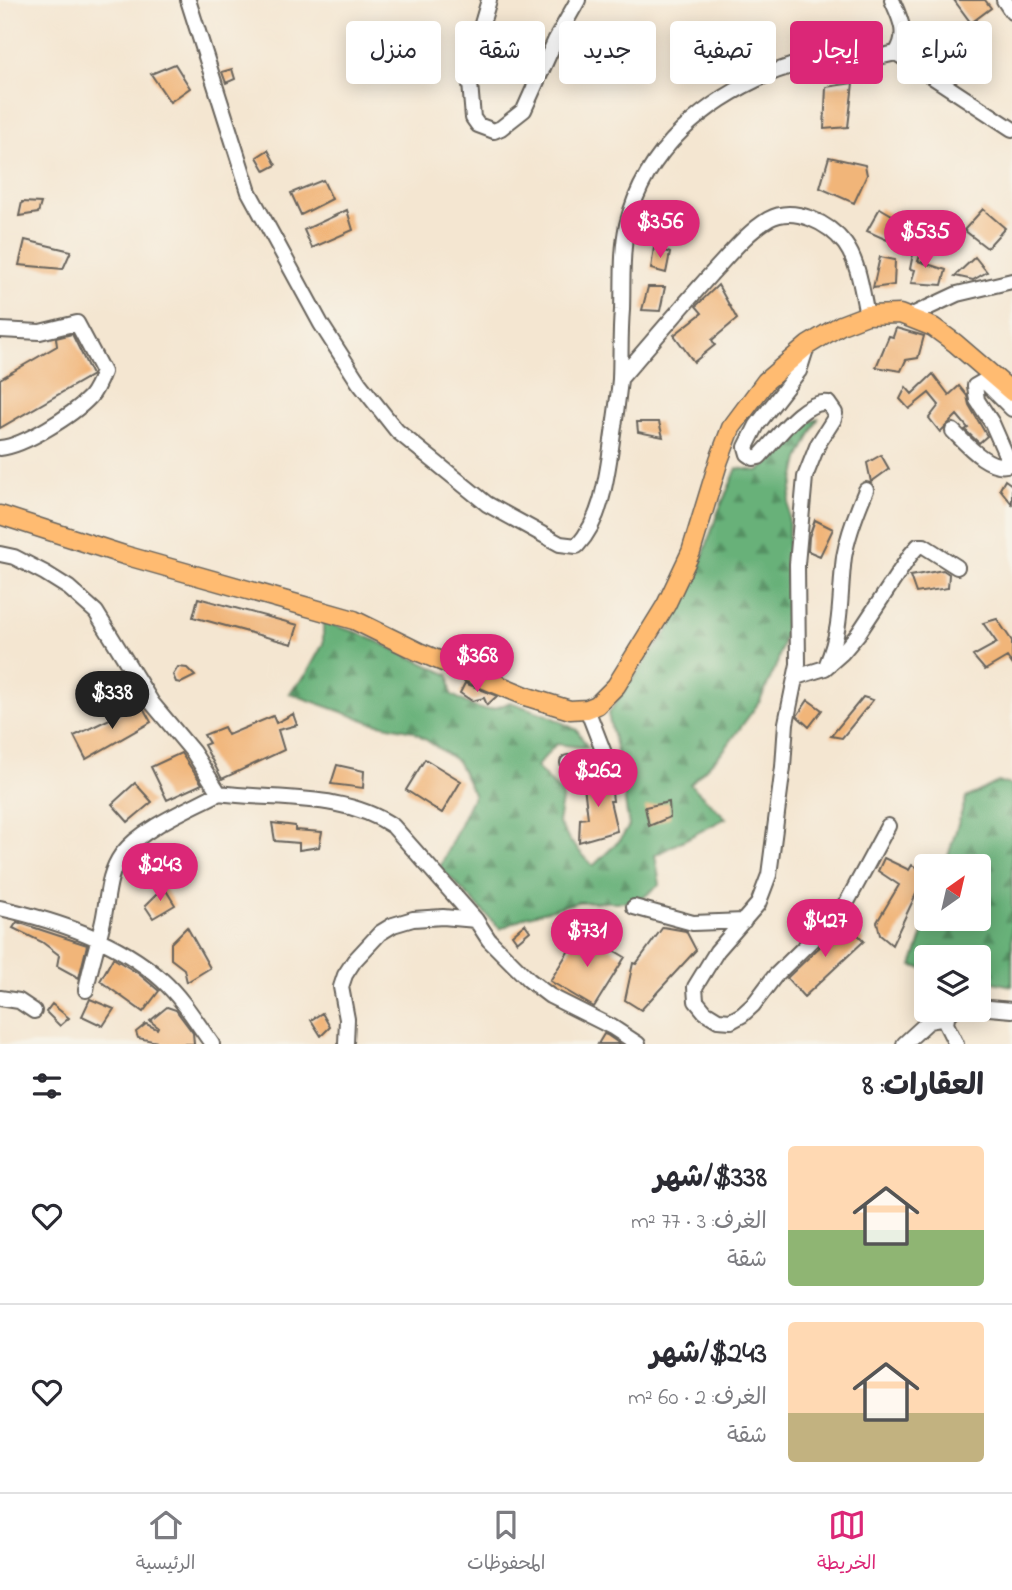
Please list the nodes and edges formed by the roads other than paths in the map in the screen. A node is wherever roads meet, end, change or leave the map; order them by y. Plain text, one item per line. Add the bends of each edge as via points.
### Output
1 (188, 0) edge
2 (489, 0) edge
3 (578, 0) edge
4 (892, 0) edge
5 (1004, 0) edge
6 (1012, 12) edge
7 (901, 21) edge
8 (897, 53) edge
9 (944, 84) edge
10 (1012, 129) edge
11 (1012, 281) edge
12 (867, 315) junction
13 (908, 317) junction
14 (0, 330) edge
15 (808, 345) junction
16 (620, 379) junction
17 (1012, 392) edge
18 (1012, 409) edge
19 (953, 431) dead end
20 (0, 448) edge
21 (1011, 465) edge
22 (866, 490) dead end
23 (0, 515) edge
24 (0, 554) edge
25 (957, 567) dead end
26 (825, 668) junction
27 (796, 677) junction
28 (587, 709) junction
29 (568, 763) dead end
30 (219, 793) junction
31 (888, 826) dead end
32 (634, 907) dead end
33 (0, 908) edge
34 (475, 920) junction
35 (744, 921) junction
36 (98, 938) junction
37 (86, 990) dead end
38 (0, 998) edge
39 (991, 1008) edge
40 (1012, 1010) edge
41 (34, 1011) dead end
42 (928, 1022) edge
43 (950, 1022) edge
44 (212, 1044) edge
45 (346, 1044) edge
46 (638, 1044) edge
47 (904, 1044) edge
48 (956, 1044) edge

1 - 16 street via 249,191 321,324 397,431 487,505 560,544 577,546 589,533 606,485
2 - 3 street via 470,83 473,118 494,131 524,110
4 - 7 street
5 - 6 street
8 - 16 street via 870,59 827,59 778,71 718,101 676,135 651,170 627,224
9 - 10 street
11 - 13 street via 957,295
12 - 13 main road
12 - 15 main road
12 - 16 street via 855,264 845,244 801,215 771,218 747,236
13 - 17 main road via 933,327
14 - 20 street via 40,332 77,323 103,372 90,397 51,426
15 - 27 street via 799,371 757,425 746,447 748,454 759,457 814,404 828,403 835,413 805,477 797,564
15 - 28 main road via 766,381 731,428 691,552 666,605 617,686
18 - 21 street via 986,383 975,386 977,400
19 - 21 street via 997,466
22 - 26 street via 844,557 839,629
23 - 28 main road via 354,620 528,697 570,710
24 - 30 street via 45,573 96,612 152,703 193,752
25 - 26 street via 924,546 914,549 858,634
26 - 27 street
27 - 35 street via 786,723 769,875 758,904
28 - 29 street via 604,752 596,762
30 - 34 street via 297,799 363,810 380,818 393,826
30 - 36 street via 158,826 123,853 111,876
31 - 35 street via 847,902 826,926 742,1015 731,1021 718,1020 696,1001 695,987 717,951
32 - 35 street via 693,923
33 - 36 street
34 - 45 street via 413,919 380,933 354,961 341,987
34 - 46 street via 489,940 550,996
36 - 37 street
36 - 44 street via 162,980
38 - 41 street via 19,1001
39 - 40 street
42 - 47 street
43 - 48 street

